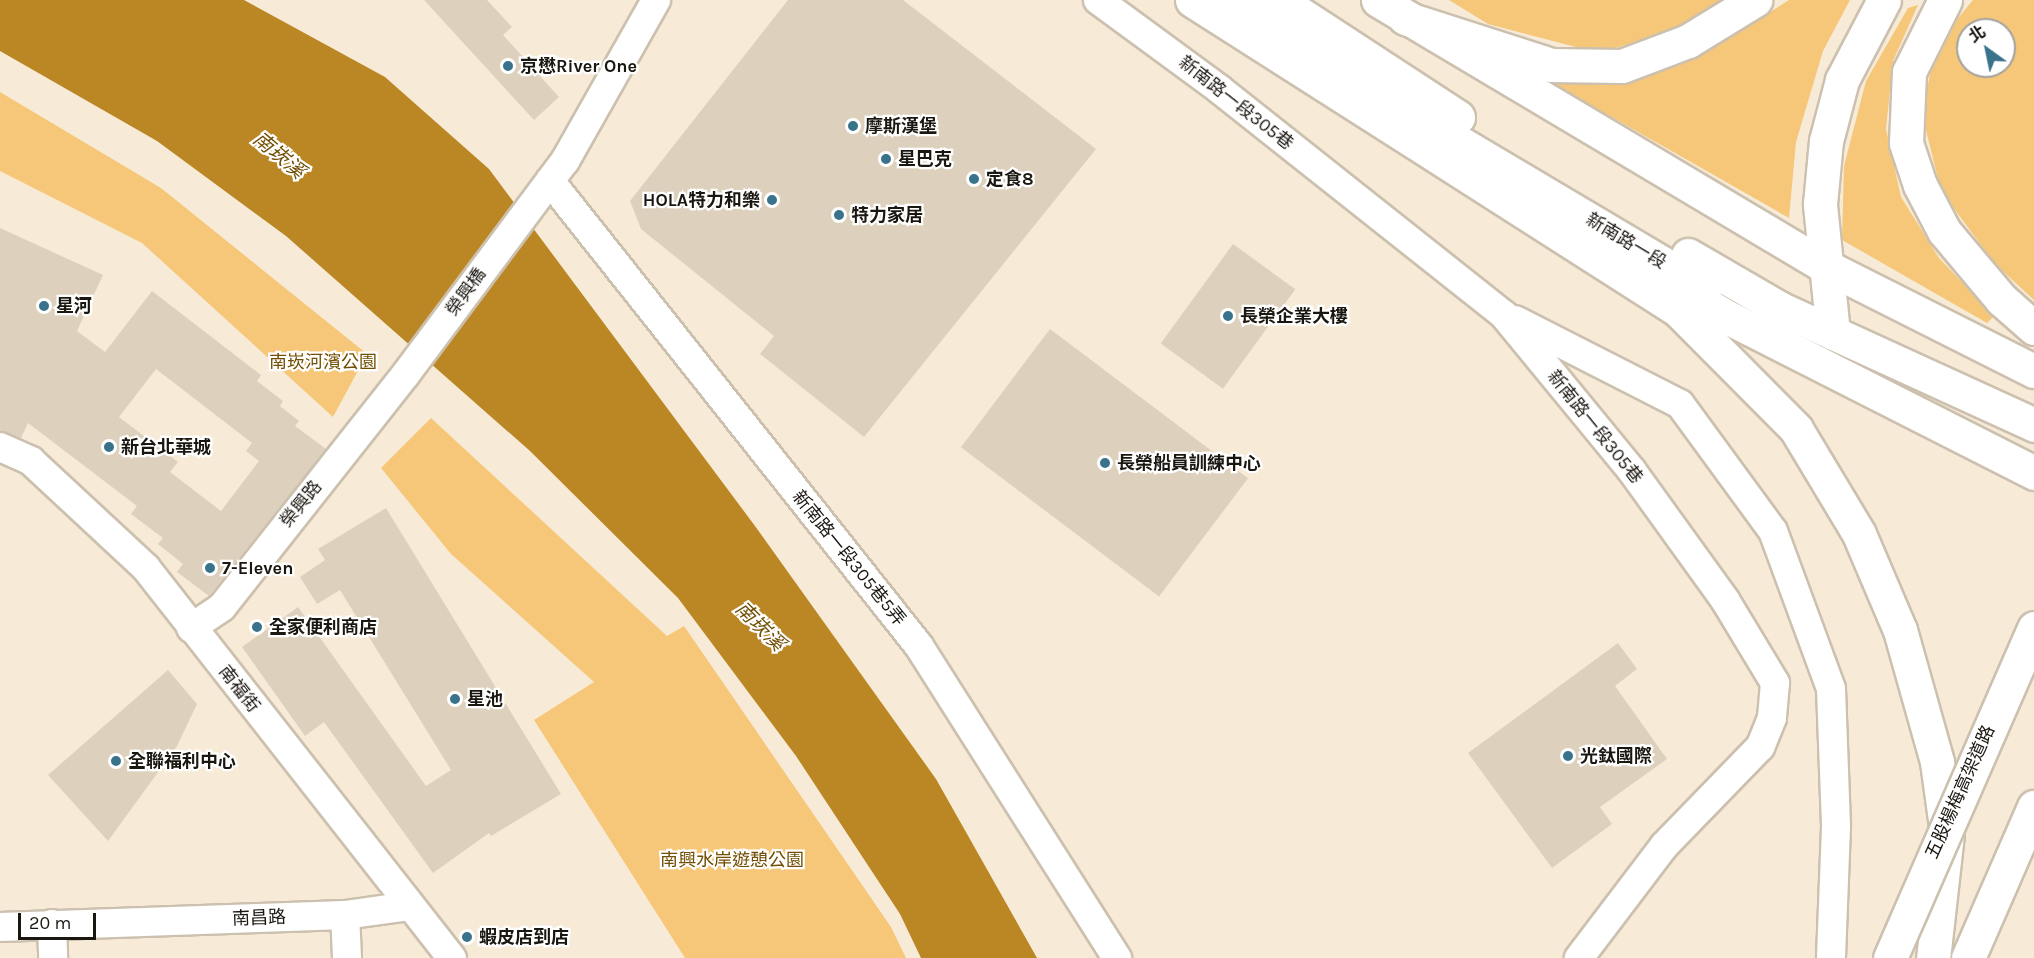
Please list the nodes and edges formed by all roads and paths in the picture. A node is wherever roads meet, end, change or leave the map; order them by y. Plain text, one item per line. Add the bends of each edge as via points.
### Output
1 (656, 0) edge
2 (1098, 0) edge
3 (1192, 0) edge
4 (1233, 0) edge
5 (1279, 0) edge
6 (1377, 0) edge
7 (1755, 0) edge
8 (1884, 0) edge
9 (1945, 0) edge
10 (1405, 18) junction
11 (1372, 115) junction
12 (550, 181) junction
13 (1823, 266) junction
14 (1504, 315) junction
15 (2034, 328) edge
16 (1833, 333) junction
17 (2034, 371) edge
18 (406, 374) joint
19 (2034, 425) edge
20 (0, 447) edge
21 (2034, 458) edge
22 (2034, 473) edge
23 (191, 628) junction
24 (2034, 628) edge
25 (2034, 807) edge
26 (410, 906) junction
27 (345, 915) junction
28 (52, 924) junction
29 (0, 927) edge
30 (53, 958) edge
31 (347, 958) edge
32 (452, 958) edge
33 (1117, 958) edge
34 (1579, 958) edge
35 (1831, 958) edge
36 (1890, 958) edge
37 (1933, 958) edge
38 (1968, 958) edge

1 - 12 street
2 - 14 street, 新南路一段305巷 via 1219,88
3 - 11 main road
4 - 21 main road, 新南路一段 via 1403,109 1694,282 1858,372
5 - 16 main road, 新南路一段 via 1523,159 1779,308
6 - 10 main road
7 - 10 main road via 1688,41 1622,66 1551,65
8 - 13 main road via 1857,45 1830,121 1820,204
9 - 15 main road via 1909,72 1906,143 1944,231 2001,299
10 - 13 main road
11 - 22 main road via 1405,123 1725,316
11 - 37 main road via 1678,310 1796,429 1858,534 1895,619 1937,762 1947,834
12 - 18 street, 榮興橋
12 - 33 street, 新南路一段305巷5弄 via 920,646
13 - 16 main road
13 - 17 main road
14 - 34 street, 新南路一段305巷 via 1632,471 1725,600 1774,683 1772,718 1760,747 1664,846
14 - 35 street via 1680,404 1773,531 1831,689 1836,827
16 - 19 main road, 新南路一段
18 - 23 street, 榮興路 via 222,607
20 - 23 street, 南福街 via 31,461 88,511 146,568
23 - 26 street, 南福街
24 - 36 main road, 五股楊梅高架道路, bridge
25 - 38 main road
26 - 27 street, 南昌路
26 - 32 street, 南福街
27 - 28 street, 南昌路
27 - 31 street
28 - 29 street, 南昌路
28 - 30 street

